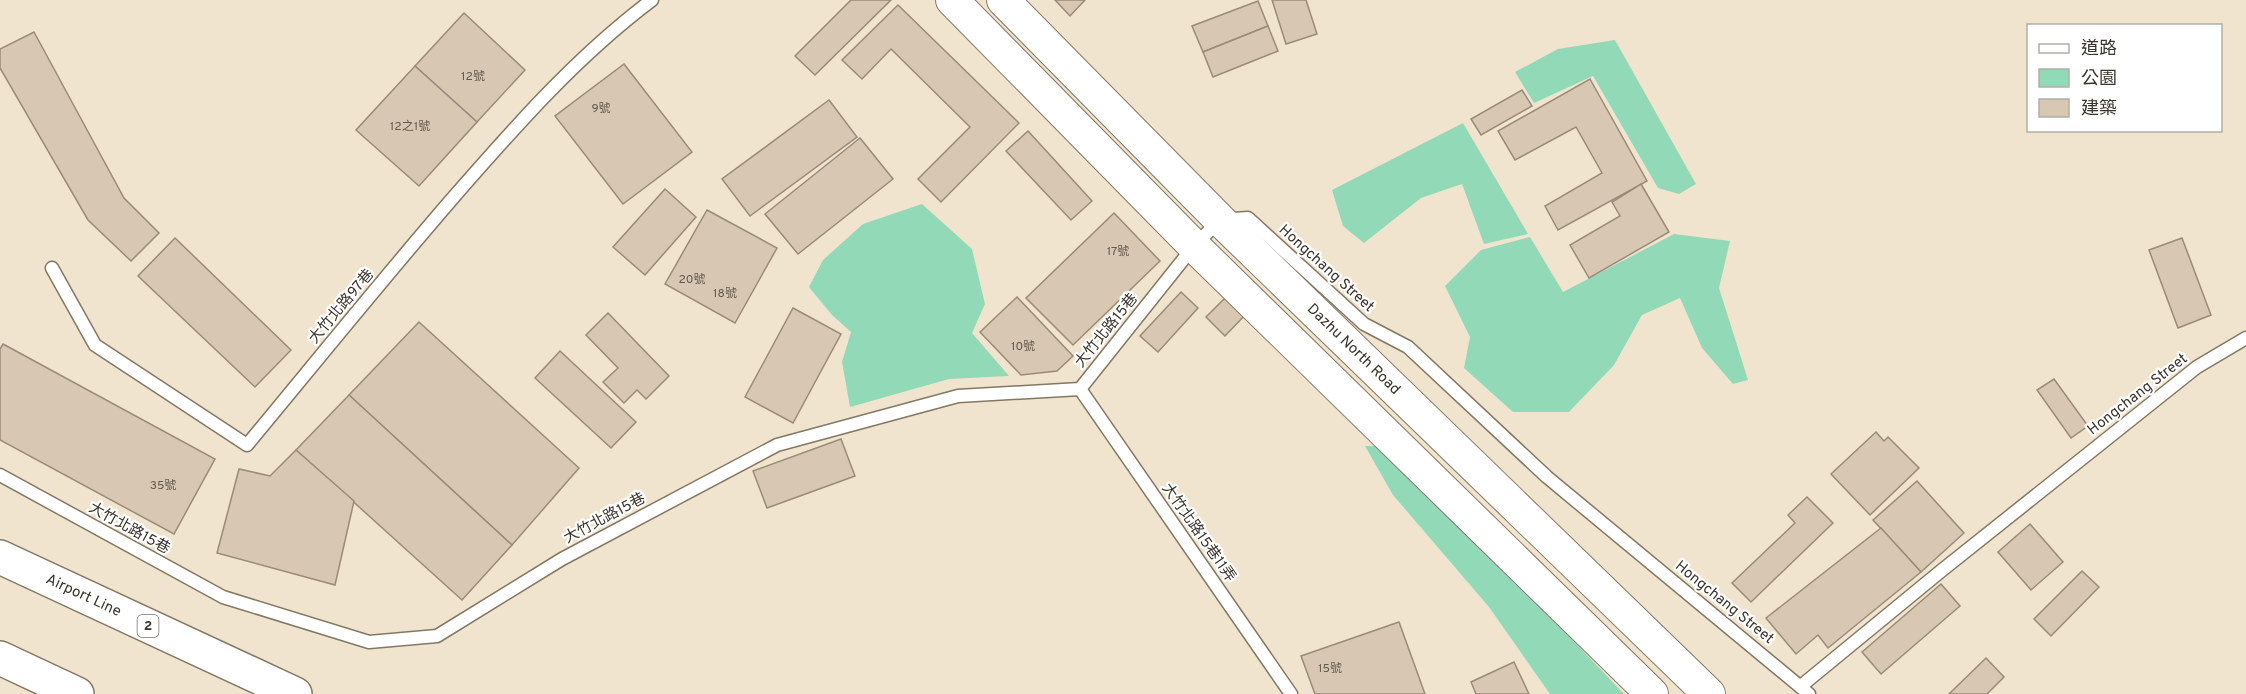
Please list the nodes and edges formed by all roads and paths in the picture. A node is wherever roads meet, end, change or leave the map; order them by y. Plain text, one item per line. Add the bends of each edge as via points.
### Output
1 (652, 0) edge
2 (952, 0) edge
3 (1003, 0) edge
4 (1220, 220) junction
5 (1194, 246) junction
6 (52, 268) dead end
7 (2246, 338) edge
8 (1080, 389) junction
9 (0, 475) edge
10 (0, 557) edge
11 (0, 658) edge
12 (1805, 690) edge
13 (77, 694) edge
14 (295, 694) edge
15 (1291, 694) edge
16 (1652, 694) edge
17 (1709, 694) edge

1 - 6 lane, 大竹北路97巷 via 614,28 521,120 247,445 95,345
2 - 5 street
3 - 4 street, Dazhu North Road
4 - 5 lane
4 - 12 lane, Hongchang Street via 1248,218 1364,324 1408,348 1547,477
4 - 17 street, Dazhu North Road
5 - 8 lane, 大竹北路15巷
5 - 16 street
7 - 12 lane, Hongchang Street via 2197,367 1949,564
8 - 9 lane, 大竹北路15巷 via 958,396 777,445 562,559 436,636 369,642 223,597
8 - 15 lane, 大竹北路15巷11弄
10 - 14 highway, Airport Line / 2
11 - 13 highway

